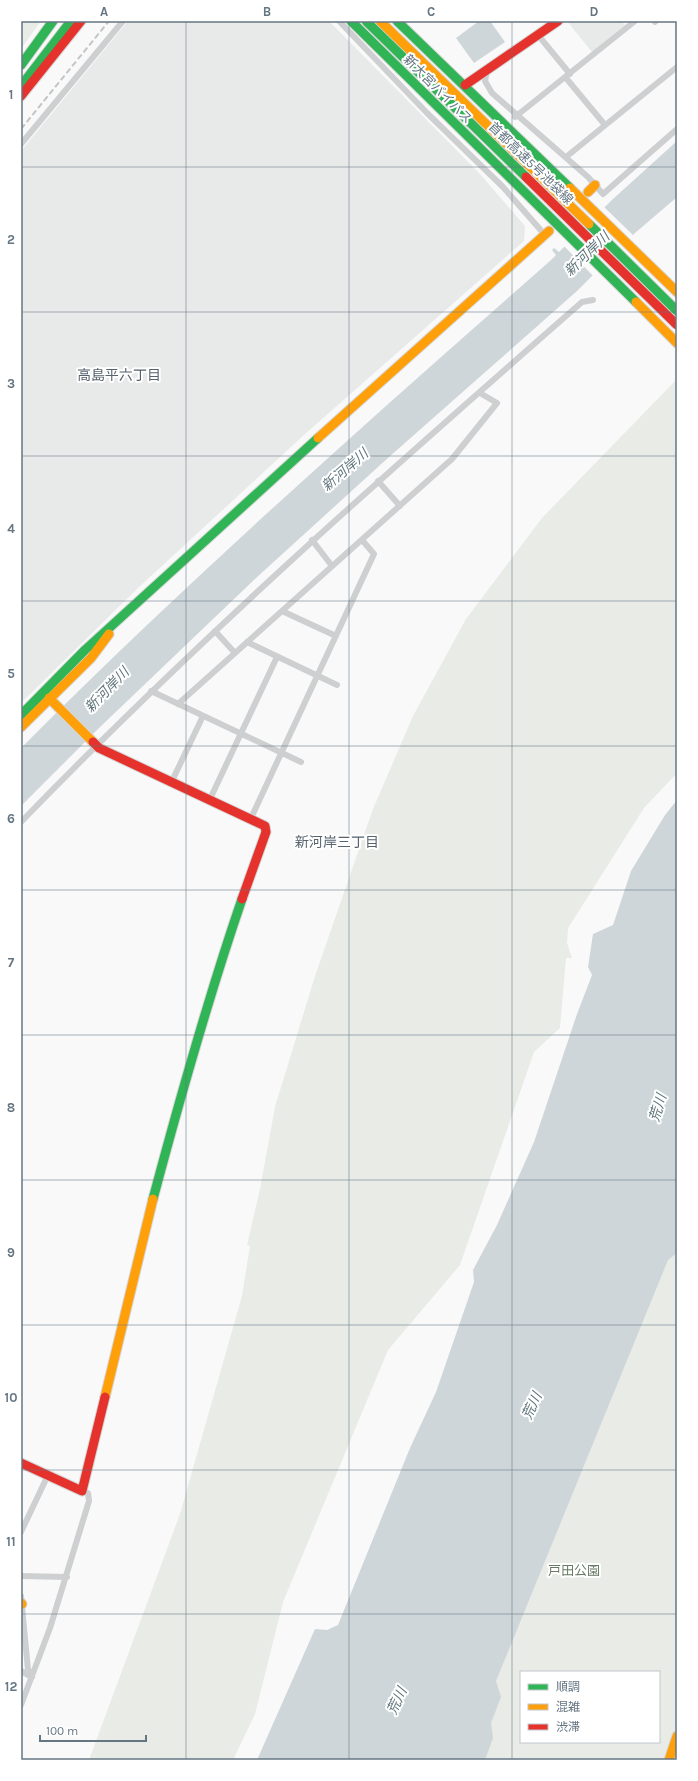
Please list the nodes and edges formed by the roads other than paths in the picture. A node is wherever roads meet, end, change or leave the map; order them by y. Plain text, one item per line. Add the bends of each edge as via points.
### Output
1 (53, 21) edge
2 (64, 21) edge
3 (71, 21) edge
4 (81, 21) edge
5 (123, 21) edge
6 (339, 21) edge
7 (351, 21) edge
8 (366, 21) edge
9 (380, 21) edge
10 (397, 21) edge
11 (558, 21) edge
12 (635, 21) edge
13 (538, 35) junction
14 (21, 66) edge
15 (677, 67) edge
16 (487, 71) junction
17 (568, 76) junction
18 (21, 79) edge
19 (466, 85) junction
20 (21, 86) edge
21 (21, 96) edge
22 (515, 117) junction
23 (606, 125) junction
24 (677, 129) edge
25 (21, 144) edge
26 (566, 157) junction
27 (595, 185) junction
28 (588, 192) dead end
29 (547, 233) joint
30 (677, 292) edge
31 (593, 300) dead end
32 (677, 311) edge
33 (677, 325) edge
34 (677, 343) edge
35 (480, 393) junction
36 (378, 481) junction
37 (400, 506) junction
38 (312, 540) junction
39 (362, 540) junction
40 (332, 566) junction
41 (282, 611) junction
42 (125, 614) junction
43 (215, 631) junction
44 (336, 636) junction
45 (247, 642) junction
46 (235, 653) junction
47 (277, 656) junction
48 (317, 675) junction
49 (337, 684) dead end
50 (151, 691) junction
51 (51, 700) junction
52 (178, 704) junction
53 (21, 715) edge
54 (203, 716) junction
55 (21, 727) edge
56 (241, 733) junction
57 (95, 744) junction
58 (281, 752) junction
59 (301, 762) dead end
60 (172, 781) junction
61 (210, 799) junction
62 (250, 818) junction
63 (21, 822) edge
64 (21, 1463) edge
65 (48, 1475) junction
66 (82, 1491) junction
67 (21, 1532) edge
68 (21, 1576) edge
69 (67, 1577) junction
70 (21, 1596) edge
71 (21, 1604) edge
72 (21, 1671) edge
73 (32, 1677) junction
74 (21, 1705) edge
75 (677, 1736) edge
76 (669, 1760) edge

1 - 14 main road
2 - 18 main road
3 - 20 main road
4 - 21 main road
5 - 25 street
6 - 29 street
7 - 34 main road, 新大宮バイパス
8 - 33 main road, 首都高速5号池袋線, bridge
9 - 32 main road, 首都高速5号池袋線, bridge
10 - 19 main road, 新大宮バイパス
11 - 13 main road
12 - 17 street
13 - 16 main road
13 - 17 street
15 - 23 street
16 - 19 main road
16 - 22 street via 485,81 490,91
17 - 22 street
17 - 23 street
19 - 30 main road, 新大宮バイパス
22 - 26 street
23 - 26 street
24 - 27 street via 603,194
26 - 27 street
27 - 28 main road
29 - 42 main road via 232,514
31 - 35 street via 582,302
35 - 36 street
35 - 37 street via 497,403 452,459
36 - 37 street
36 - 38 street
37 - 39 street
38 - 40 street
38 - 43 street
39 - 40 street
39 - 44 street via 374,554
40 - 41 street
41 - 44 street
41 - 45 street
42 - 51 main road via 91,658
42 - 53 main road via 85,650
43 - 46 street
43 - 50 street
44 - 48 street
45 - 46 street
45 - 47 street
46 - 52 street
47 - 48 street
47 - 56 street
48 - 49 street
48 - 58 street
50 - 52 street
50 - 57 street
51 - 55 main road
51 - 57 main road
52 - 54 street
54 - 56 street
54 - 60 street
56 - 58 street
56 - 61 street
57 - 60 main road
57 - 63 street
58 - 59 street
58 - 62 street
60 - 61 main road
61 - 62 main road
62 - 66 main road via 264,825 266,834 220,963 184,1085
64 - 65 main road
65 - 66 main road
65 - 67 street
66 - 69 street via 88,1493 89,1502
68 - 69 street
69 - 73 street
70 - 71 street
71 - 73 street via 28,1670
72 - 73 street
73 - 74 street
75 - 76 main road

